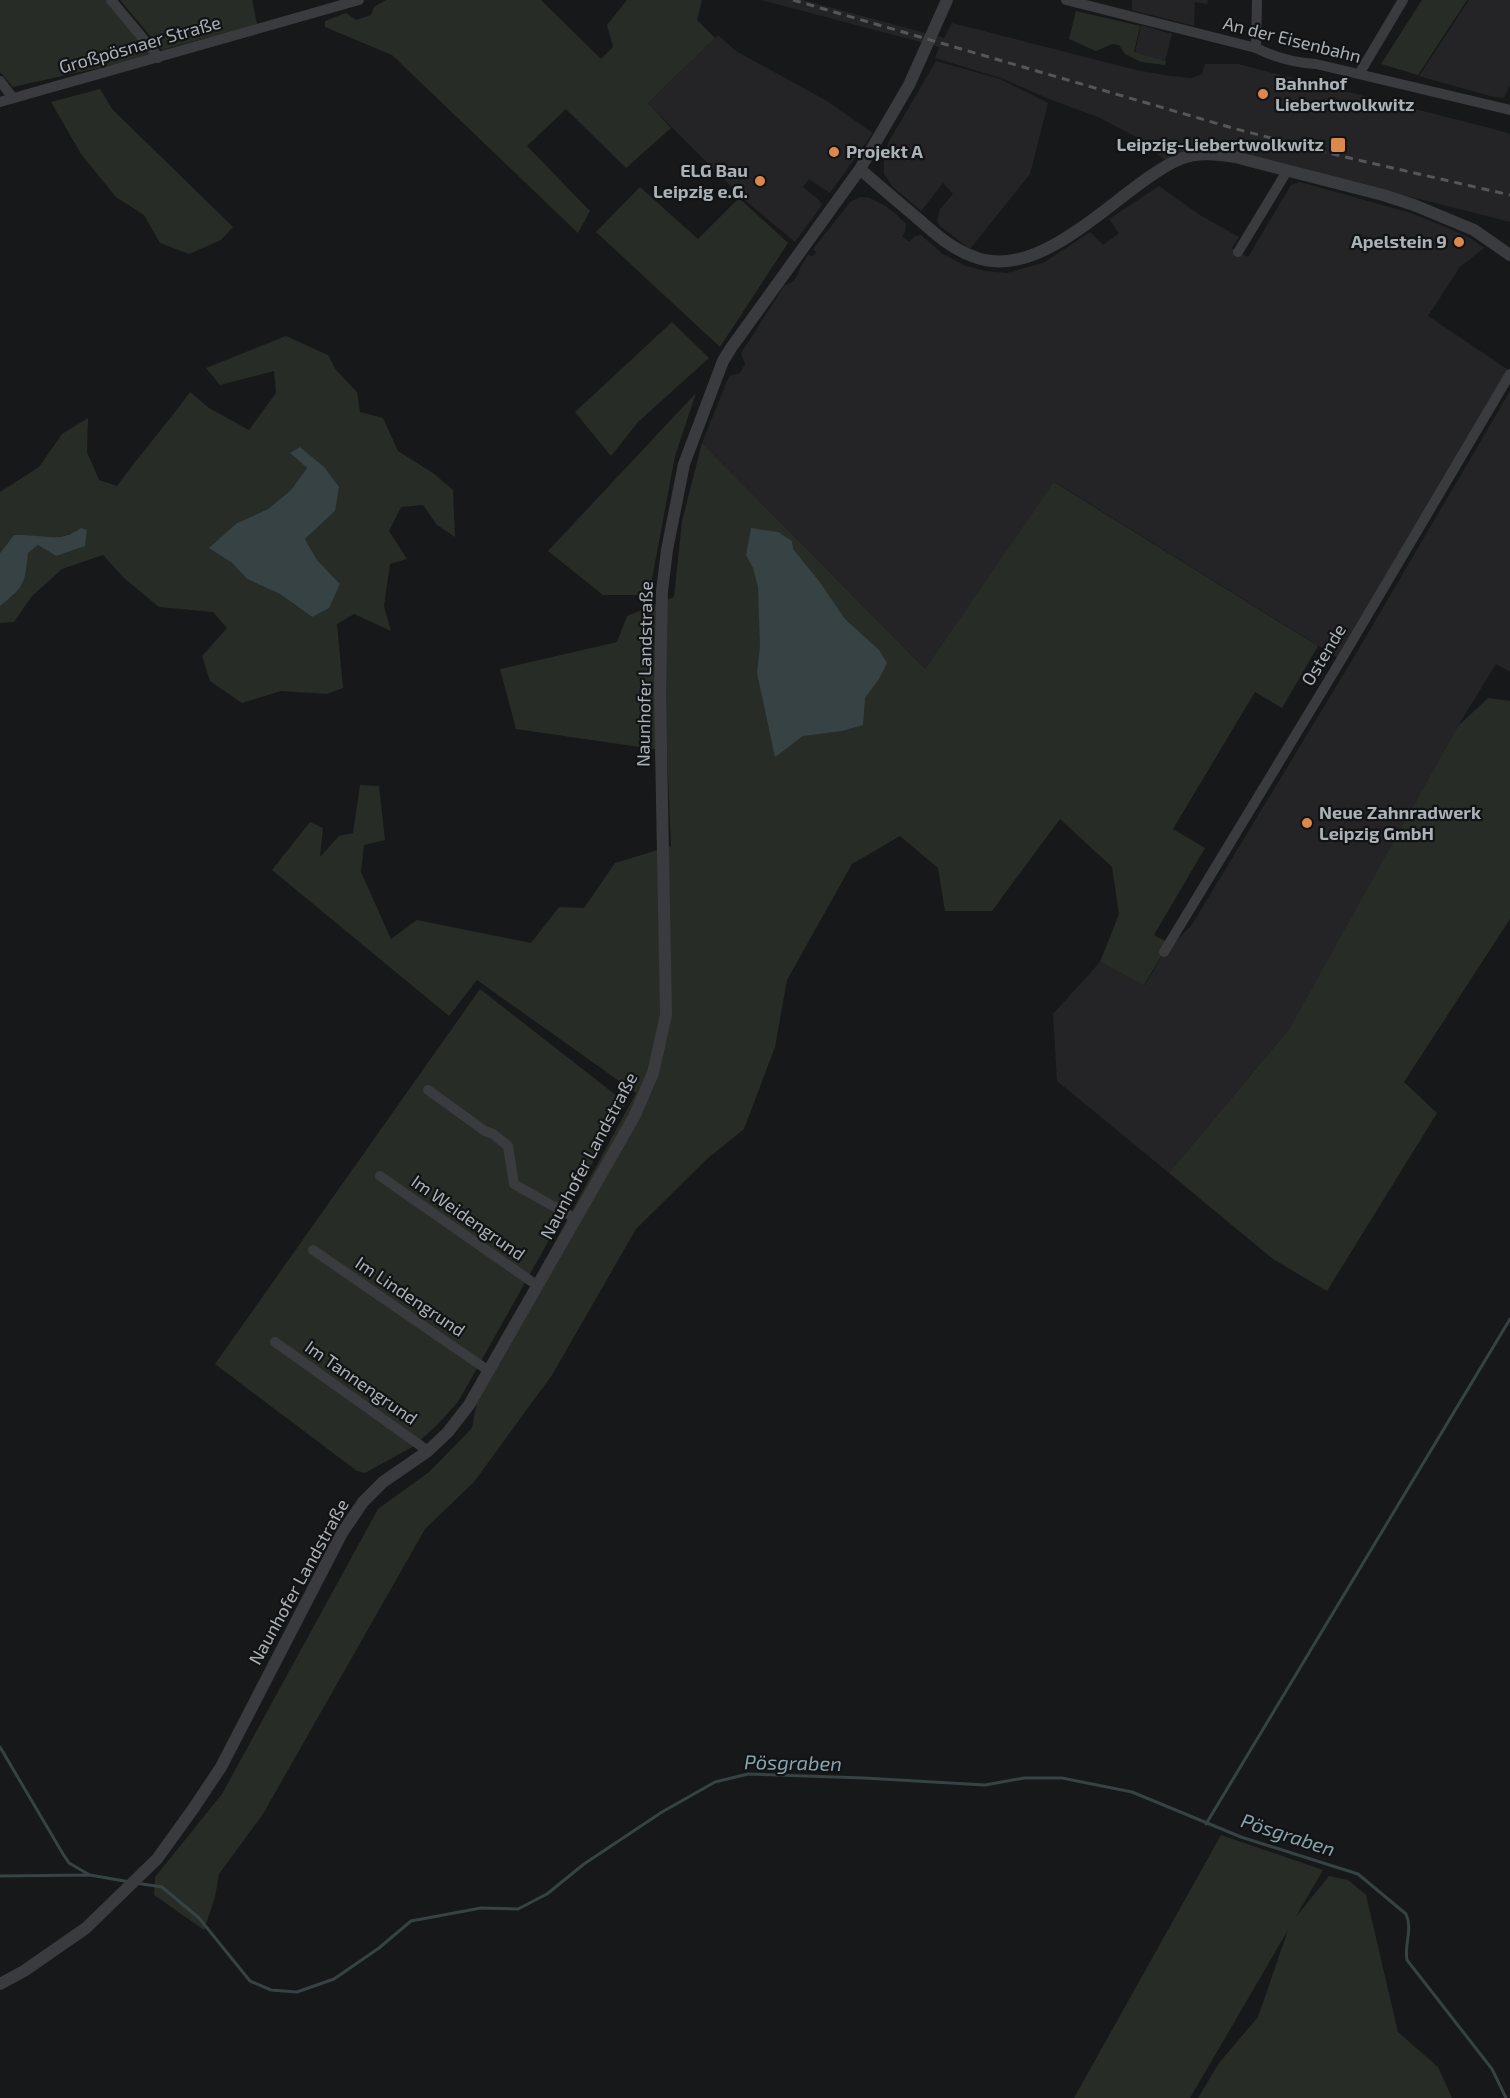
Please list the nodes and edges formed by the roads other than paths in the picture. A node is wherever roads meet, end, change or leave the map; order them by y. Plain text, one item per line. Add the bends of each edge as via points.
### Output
1 (111, 0) edge
2 (359, 0) edge
3 (947, 0) edge
4 (1066, 0) edge
5 (1257, 0) edge
6 (1403, 0) edge
7 (1256, 48) junction
8 (158, 58) junction
9 (1359, 74) junction
10 (0, 81) edge
11 (13, 98) junction
12 (0, 102) edge
13 (1510, 110) edge
14 (860, 169) junction
15 (1287, 171) junction
16 (1238, 252) dead end
17 (1510, 255) edge
18 (1510, 374) edge
19 (1164, 952) dead end
20 (428, 1090) dead end
21 (380, 1176) dead end
22 (576, 1219) junction
23 (313, 1250) dead end
24 (538, 1286) junction
25 (275, 1342) dead end
26 (489, 1371) junction
27 (428, 1451) junction
28 (0, 1984) edge

1 - 8 street
2 - 8 street, Großpösnaer Straße
3 - 14 street, Naunhofer Landstraße via 909,85
4 - 7 street, An der Eisenbahn
5 - 7 street
6 - 9 street
7 - 9 street, An der Eisenbahn via 1306,64
8 - 11 street, Großpösnaer Straße
9 - 13 street, An der Eisenbahn
10 - 11 street
11 - 12 street, Großpösnaer Straße
14 - 15 street via 949,244 974,257 1000,261 1041,252 1182,159 1215,154
14 - 22 street, Naunhofer Landstraße via 723,361 684,464 667,550 661,607 666,1015 645,1095
15 - 16 street
15 - 17 street via 1383,195 1452,219
18 - 19 street, Ostende
20 - 22 street via 508,1146 514,1184
21 - 24 street, Im Weidengrund
22 - 24 street, Naunhofer Landstraße
23 - 26 street, Im Lindengrund
24 - 26 street, Naunhofer Landstraße
25 - 27 street, Im Tannengrund
26 - 27 street, Naunhofer Landstraße via 448,1432
27 - 28 street, Naunhofer Landstraße via 383,1482 363,1502 342,1533 221,1767 157,1859 86,1928

